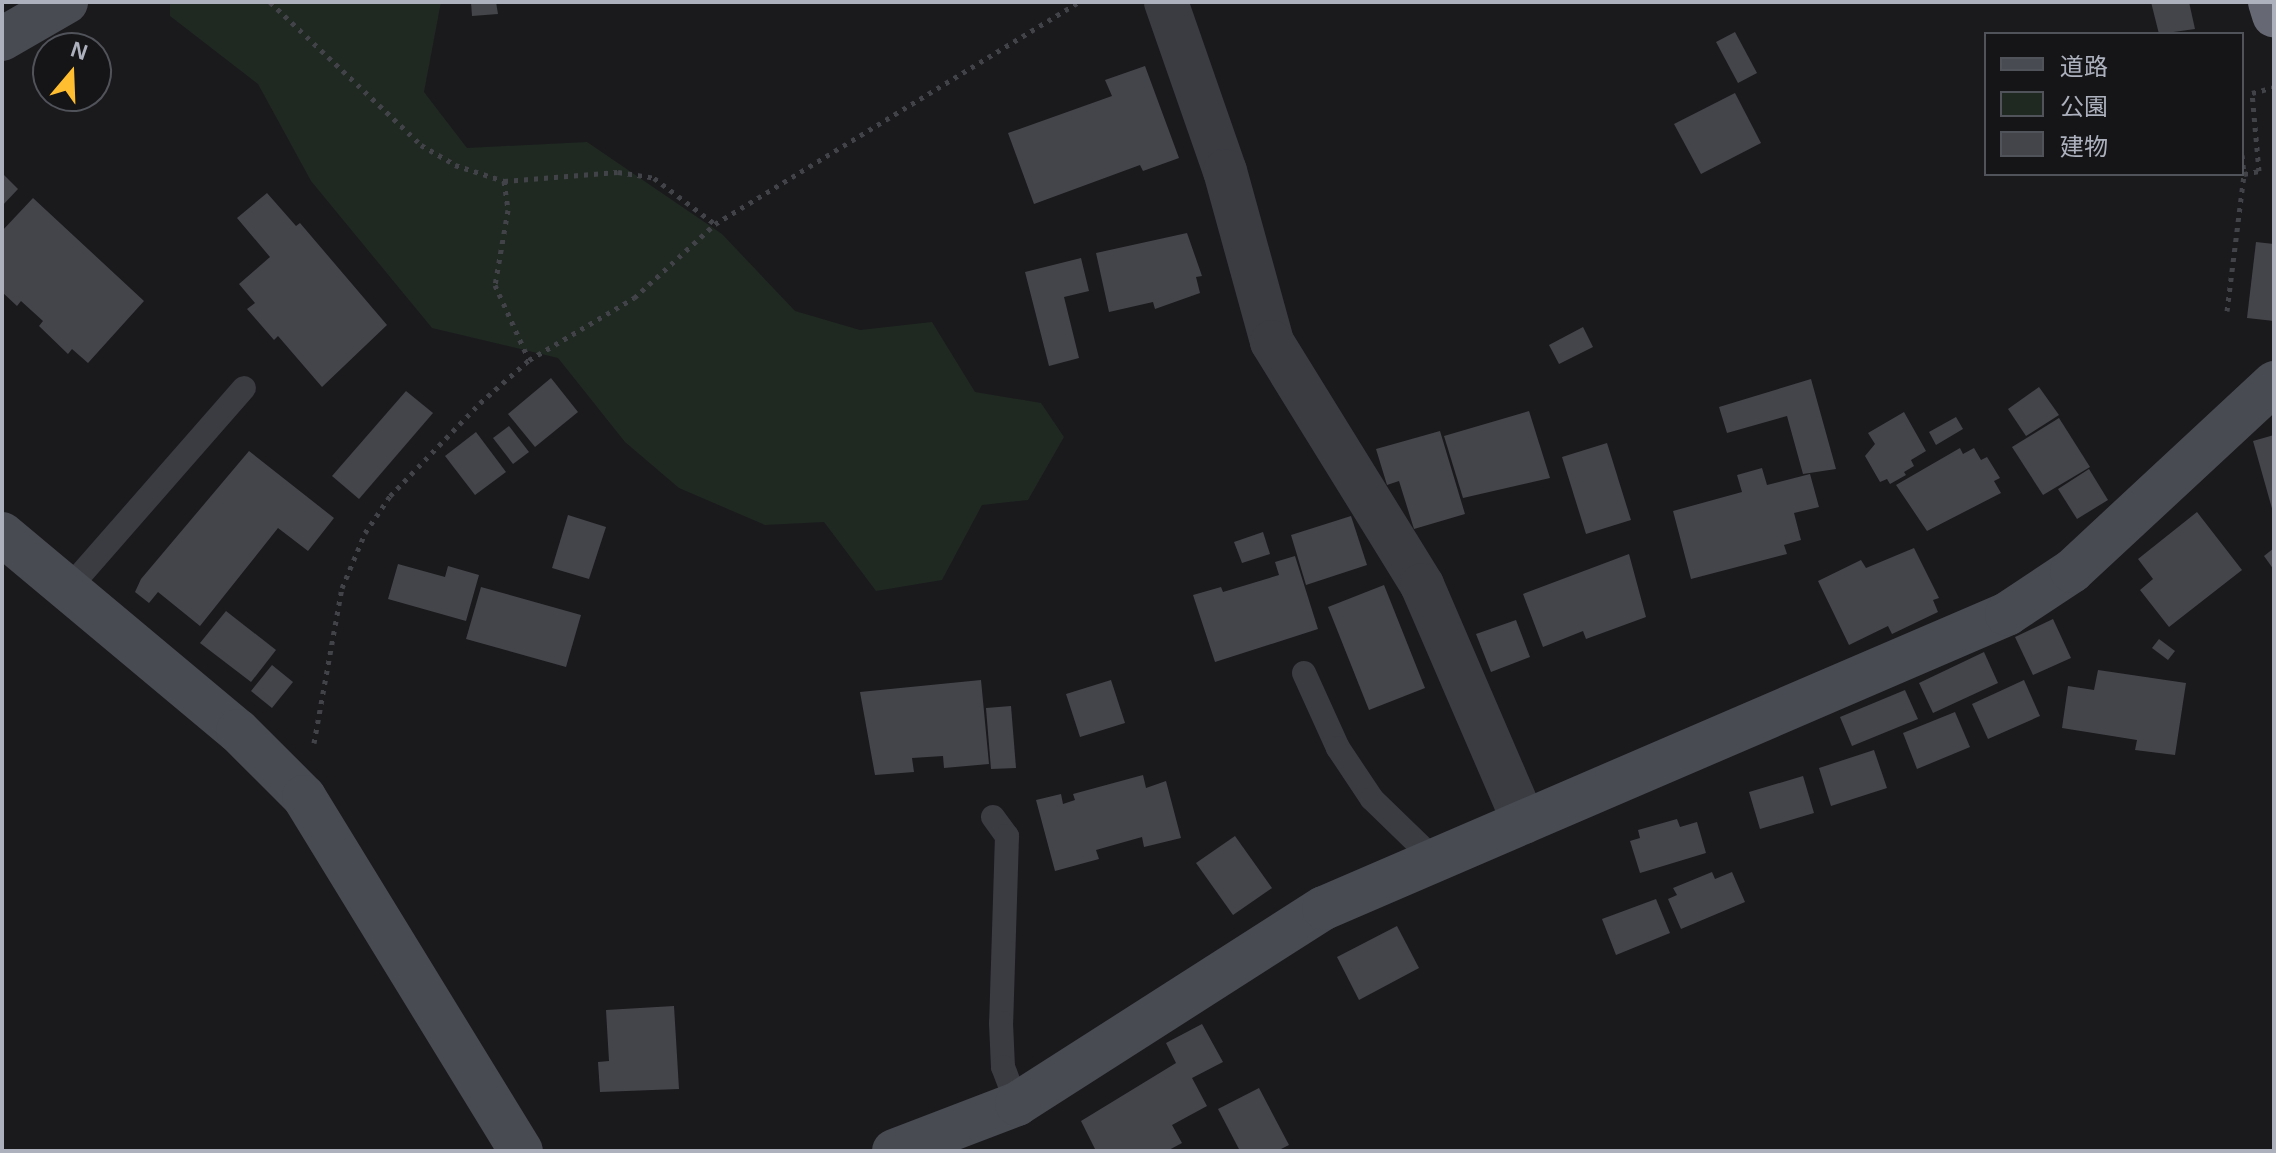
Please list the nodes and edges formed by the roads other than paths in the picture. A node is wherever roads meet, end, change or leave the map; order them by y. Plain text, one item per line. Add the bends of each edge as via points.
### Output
1 (66, 2) edge
2 (1166, 2) edge
3 (2270, 2) edge
4 (2274, 15) edge
5 (2, 39) edge
6 (2274, 383) edge
7 (244, 388) dead end
8 (2, 534) edge
9 (68, 589) junction
10 (1304, 673) dead end
11 (993, 817) dead end
12 (1524, 822) junction
13 (1434, 859) junction
14 (1017, 1104) junction
15 (521, 1151) edge
16 (894, 1151) edge

1 - 5 street
2 - 12 street via 1225,171 1272,342 1422,585
3 - 4 highway
6 - 12 street via 2072,571 2007,614
7 - 9 lane
8 - 9 street
9 - 15 street via 238,731 304,797
10 - 13 lane via 1338,748 1372,799
11 - 14 lane via 1007,836 1001,1023 1003,1067
12 - 13 street
13 - 14 street via 1324,908
14 - 16 street

